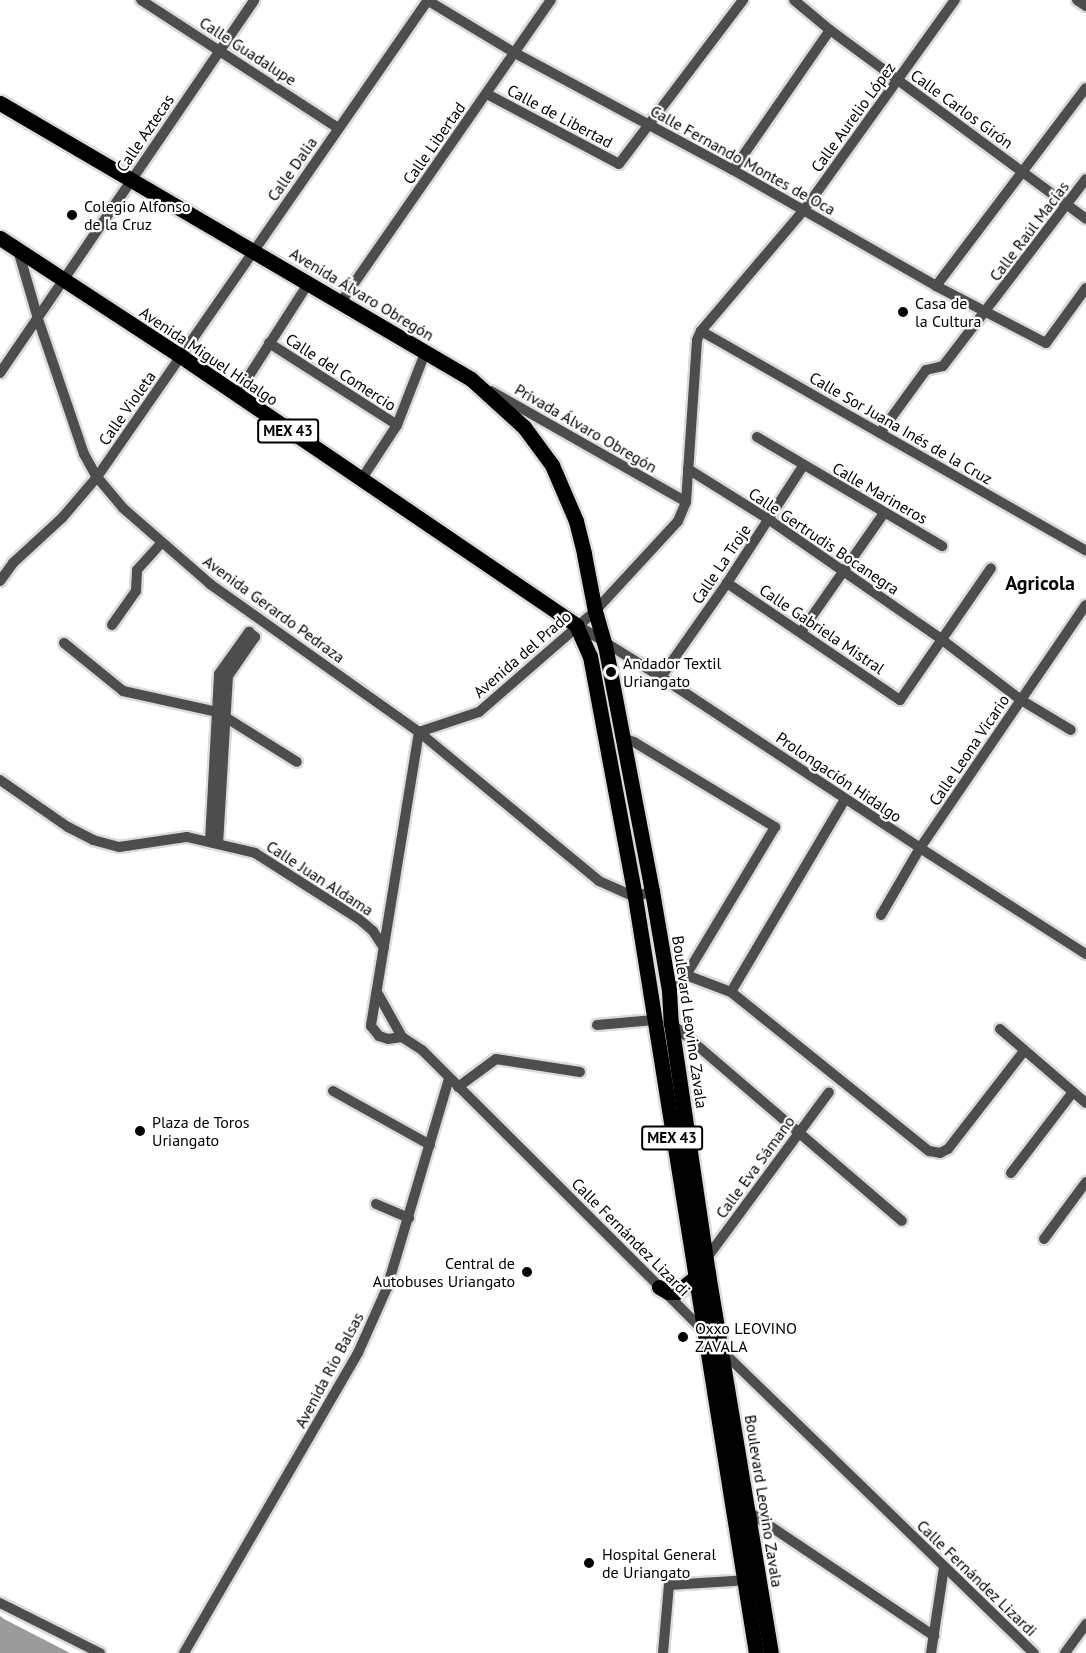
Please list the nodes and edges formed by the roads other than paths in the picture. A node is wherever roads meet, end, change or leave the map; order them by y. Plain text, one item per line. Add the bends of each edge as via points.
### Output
1 (141, 0) edge
2 (254, 0) edge
3 (428, 0) edge
4 (551, 0) edge
5 (742, 0) edge
6 (794, 0) edge
7 (955, 0) edge
8 (1077, 0) edge
9 (1086, 6) edge
10 (830, 30) junction
11 (220, 50) junction
12 (515, 54) junction
13 (898, 81) junction
14 (1086, 88) edge
15 (487, 94) junction
16 (0, 103) edge
17 (649, 125) junction
18 (339, 128) junction
19 (733, 170) junction
20 (1022, 172) junction
21 (131, 179) junction
22 (1086, 179) edge
23 (1067, 205) junction
24 (804, 210) junction
25 (1086, 219) edge
26 (0, 238) edge
27 (18, 250) junction
28 (254, 251) junction
29 (64, 280) junction
30 (308, 284) junction
31 (936, 286) junction
32 (1086, 288) edge
33 (341, 303) junction
34 (986, 312) junction
35 (38, 319) junction
36 (701, 331) junction
37 (270, 343) junction
38 (425, 353) junction
39 (182, 357) junction
40 (0, 373) edge
41 (471, 380) junction
42 (236, 396) junction
43 (397, 425) junction
44 (880, 433) junction
45 (757, 437) dead end
46 (803, 466) junction
47 (688, 469) junction
48 (97, 477) junction
49 (361, 480) junction
50 (686, 502) junction
51 (884, 513) junction
52 (768, 519) junction
53 (161, 543) junction
54 (942, 546) dead end
55 (1086, 551) edge
56 (991, 568) dead end
57 (842, 572) junction
58 (0, 581) edge
59 (727, 583) junction
60 (1086, 605) edge
61 (595, 611) junction
62 (112, 624) dead end
63 (576, 625) junction
64 (801, 632) junction
65 (941, 639) junction
66 (64, 643) dead end
67 (605, 645) junction
68 (661, 676) junction
69 (1021, 700) junction
70 (221, 714) junction
71 (1071, 730) dead end
72 (419, 732) junction
73 (623, 738) junction
74 (627, 757) junction
75 (610, 760) junction
76 (297, 762) dead end
77 (0, 780) edge
78 (845, 799) junction
79 (214, 841) junction
80 (920, 849) junction
81 (652, 891) junction
82 (635, 897) junction
83 (881, 915) dead end
84 (384, 948) junction
85 (1086, 954) edge
86 (686, 975) junction
87 (669, 990) junction
88 (731, 992) junction
89 (378, 994) junction
90 (654, 1020) junction
91 (672, 1023) junction
92 (597, 1024) dead end
93 (1000, 1029) dead end
94 (402, 1037) junction
95 (1024, 1051) junction
96 (580, 1072) dead end
97 (453, 1083) junction
98 (333, 1090) dead end
99 (829, 1092) dead end
100 (1073, 1092) junction
101 (1086, 1103) edge
102 (800, 1131) junction
103 (430, 1145) junction
104 (1011, 1173) dead end
105 (1086, 1182) edge
106 (376, 1204) dead end
107 (409, 1218) junction
108 (902, 1221) dead end
109 (1044, 1239) dead end
110 (702, 1269) junction
111 (659, 1287) junction
112 (703, 1329) junction
113 (721, 1351) junction
114 (749, 1512) junction
115 (944, 1567) junction
116 (751, 1580) junction
117 (0, 1603) edge
118 (1086, 1624) edge
119 (934, 1636) junction
120 (100, 1653) edge
121 (184, 1653) edge
122 (663, 1653) edge
123 (756, 1653) edge
124 (771, 1653) edge
125 (931, 1653) edge
126 (1034, 1653) edge
127 (1065, 1653) edge

1 - 11 street, Calle Guadalupe
2 - 11 street, Calle Aztecas
3 - 12 street, Calle Fernando Montes de Oca
3 - 18 street, Calle Dalia
4 - 12 street, Calle Libertad
5 - 17 street
6 - 10 street, Calle Carlos Girón
7 - 13 street, Calle Aurelio López
8 - 9 street
10 - 13 street, Calle Carlos Girón
10 - 19 street
11 - 18 street, Calle Guadalupe
11 - 21 street, Calle Aztecas
12 - 15 street, Calle Libertad
12 - 17 street, Calle Fernando Montes de Oca
13 - 20 street, Calle Carlos Girón
13 - 24 street, Calle Aurelio López
14 - 20 street
15 - 17 street, Calle de Libertad via 619,164
15 - 33 street, Calle Libertad
16 - 21 main road, Avenida Álvaro Obregón / MEX 43
17 - 19 street, Calle Fernando Montes de Oca
18 - 28 street, Calle Dalia
19 - 24 street, Calle Fernando Montes de Oca
20 - 23 street, Calle Carlos Girón
20 - 31 street
21 - 28 main road, Avenida Álvaro Obregón / MEX 43
21 - 29 street, Calle Aztecas
22 - 23 street, Calle Raúl Macías
23 - 25 street, Calle Carlos Girón
23 - 34 street, Calle Raúl Macías
24 - 31 street, Calle Fernando Montes de Oca
24 - 36 street, Calle Aurelio López
26 - 27 main road, Avenida Miguel Hidalgo / MEX 43
27 - 29 main road, Avenida Miguel Hidalgo / MEX 43
27 - 35 street, Avenida Gerardo Pedraza
28 - 30 main road, Avenida Álvaro Obregón / MEX 43
28 - 39 street, Calle Dalia
29 - 35 street, Calle Aztecas
29 - 39 main road, Avenida Miguel Hidalgo / MEX 43
30 - 33 main road, Avenida Álvaro Obregón / MEX 43
30 - 37 street
31 - 34 street, Calle Fernando Montes de Oca
32 - 34 street, Calle Fernando Montes de Oca via 1046,343
33 - 38 main road, Avenida Álvaro Obregón / MEX 43
34 - 44 street, Calle Raúl Macías via 943,366 926,369
35 - 40 street, Calle Aztecas
35 - 48 street, Avenida Gerardo Pedraza via 84,454
36 - 44 street, Calle Sor Juana Inés de la Cruz
36 - 47 street, Avenida del Prado via 697,340
37 - 42 street
37 - 43 street, Calle del Comercio
38 - 41 main road, Avenida Álvaro Obregón / MEX 43
38 - 43 street
39 - 42 main road, Avenida Miguel Hidalgo / MEX 43
39 - 48 street, Calle Violeta
41 - 50 street, Privada Álvaro Obregón
41 - 61 main road, Avenida Álvaro Obregón / MEX 43 via 524,428 552,465 576,520
42 - 49 main road, Avenida Miguel Hidalgo / MEX 43
43 - 49 street
44 - 55 street, Calle Sor Juana Inés de la Cruz
45 - 46 street, Calle Marineros
46 - 51 street, Calle Marineros
46 - 52 street, Calle La Troje
47 - 50 street, Avenida del Prado
47 - 52 street, Calle Gertrudis Bocanegra
48 - 53 street, Avenida Gerardo Pedraza
48 - 58 street, Calle Violeta
49 - 63 main road, Avenida Miguel Hidalgo / MEX 43
50 - 61 street, Avenida del Prado via 678,521
51 - 54 street, Calle Marineros
51 - 57 street
52 - 57 street, Calle Gertrudis Bocanegra
52 - 59 street, Calle La Troje
53 - 62 street via 136,570 136,591
53 - 72 street, Avenida Gerardo Pedraza via 210,584
56 - 65 street
57 - 64 street
57 - 65 street, Calle Gertrudis Bocanegra
59 - 64 street, Calle Gabriela Mistral
59 - 68 street, Calle La Troje
60 - 69 street, Calle Leona Vicario
61 - 63 street, Avenida del Prado
61 - 67 main road, Boulevard Leovino Zavala / MEX 43
63 - 67 street, Prolongación Hidalgo
63 - 72 street, Avenida del Prado via 479,712
63 - 75 main road, Boulevard Leovino Zavala / MEX 43 via 590,656
64 - 65 street, Calle Gabriela Mistral via 900,700
65 - 69 street, Calle Gertrudis Bocanegra
66 - 70 street via 123,691
67 - 68 street, Prolongación Hidalgo
67 - 73 main road, Boulevard Leovino Zavala / MEX 43
68 - 78 street, Prolongación Hidalgo
69 - 71 street, Calle Gertrudis Bocanegra
69 - 80 street, Calle Leona Vicario
70 - 70 street via 228,676 255,637 249,632 219,674
70 - 76 street
70 - 79 street
72 - 82 street, Avenida Gerardo Pedraza via 599,881
72 - 84 street
73 - 74 main road, Boulevard Leovino Zavala / MEX 43
73 - 86 street via 775,827
74 - 75 main road
74 - 81 main road, Boulevard Leovino Zavala / MEX 43
75 - 82 main road, Boulevard Leovino Zavala / MEX 43
77 - 79 street, Calle Juan Aldama via 93,840 119,847 187,837
78 - 80 street, Prolongación Hidalgo
78 - 88 street
79 - 84 street, Calle Juan Aldama via 255,853 359,919
80 - 83 street, Calle Leona Vicario
80 - 85 street, Prolongación Hidalgo
81 - 82 street
81 - 87 main road, Boulevard Leovino Zavala / MEX 43
82 - 90 main road, Boulevard Leovino Zavala / MEX 43
84 - 89 street
86 - 87 street via 680,985
86 - 88 street
87 - 91 main road, Boulevard Leovino Zavala / MEX 43
88 - 95 street via 929,1151 940,1153 948,1149
89 - 94 street
89 - 94 street via 371,1026 379,1036
90 - 92 street
90 - 110 main road, Boulevard Leovino Zavala / MEX 43
91 - 102 street
91 - 110 main road, Boulevard Leovino Zavala / MEX 43
93 - 95 street
94 - 97 street, Calle Fernández Lizardi via 422,1050
95 - 100 street
96 - 97 street via 496,1059
97 - 103 street, Avenida Río Balsas
97 - 111 street, Calle Fernández Lizardi
98 - 103 street
99 - 102 street, Calle Eva Sámano
100 - 101 street
100 - 104 street
102 - 108 street
102 - 110 street, Calle Eva Sámano
103 - 107 street, Avenida Río Balsas
105 - 109 street
106 - 107 street
107 - 121 street, Avenida Río Balsas via 387,1288 358,1353
110 - 111 main road via 677,1292
110 - 112 main road, Boulevard Leovino Zavala / MEX 43
110 - 113 main road, Boulevard Leovino Zavala / MEX 43
111 - 112 street, Calle Fernández Lizardi
112 - 113 street, Calle Fernández Lizardi
112 - 116 main road, Boulevard Leovino Zavala / MEX 43
113 - 114 main road, Boulevard Leovino Zavala / MEX 43
113 - 115 street, Calle Fernández Lizardi
114 - 116 main road, Boulevard Leovino Zavala / MEX 43
114 - 119 street
115 - 119 street
115 - 126 street, Calle Fernández Lizardi
116 - 122 street via 669,1585
116 - 123 main road, Boulevard Leovino Zavala / MEX 43
116 - 124 main road, Boulevard Leovino Zavala / MEX 43
117 - 120 street
118 - 127 street
119 - 125 street

